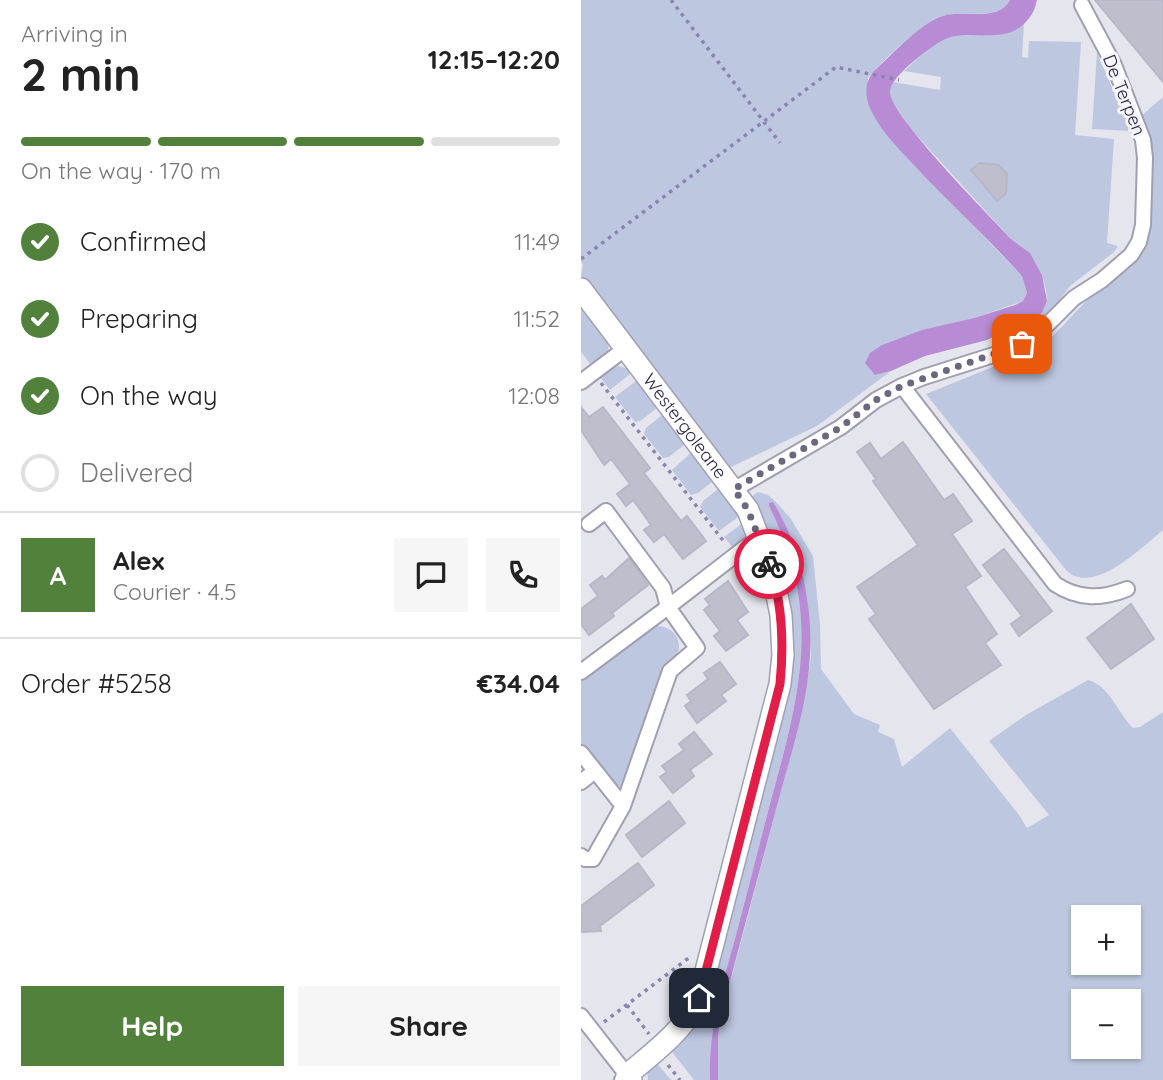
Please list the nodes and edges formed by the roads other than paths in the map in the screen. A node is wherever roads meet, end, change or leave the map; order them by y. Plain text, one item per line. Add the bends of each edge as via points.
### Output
1 (1082, 5) dead end
2 (581, 289) edge
3 (626, 348) junction
4 (587, 378) edge
5 (902, 386) junction
6 (734, 489) junction
7 (589, 524) dead end
8 (760, 536) junction
9 (1127, 589) dead end
10 (668, 607) junction
11 (581, 672) edge
12 (581, 753) edge
13 (595, 771) junction
14 (581, 782) edge
15 (623, 806) junction
16 (581, 856) edge
17 (581, 1016) edge
18 (627, 1078) edge

1 - 5 street, De Terpen via 1114,65 1143,140 1145,192 1139,242 1118,268 1074,298 1036,337
2 - 3 street, Westergoleane
3 - 4 street
3 - 6 street, Westergoleane
5 - 6 street, De Terpen
5 - 9 street via 1055,584 1066,592 1095,597
6 - 8 street, Westergoleane
7 - 10 street via 606,511 663,588
8 - 10 street
8 - 18 street, Westergoleane via 781,615 780,684 699,998 691,1015
10 - 11 street
10 - 15 street via 697,648 670,671
12 - 13 street
13 - 14 street
13 - 15 street
15 - 16 street via 593,859
17 - 18 street

